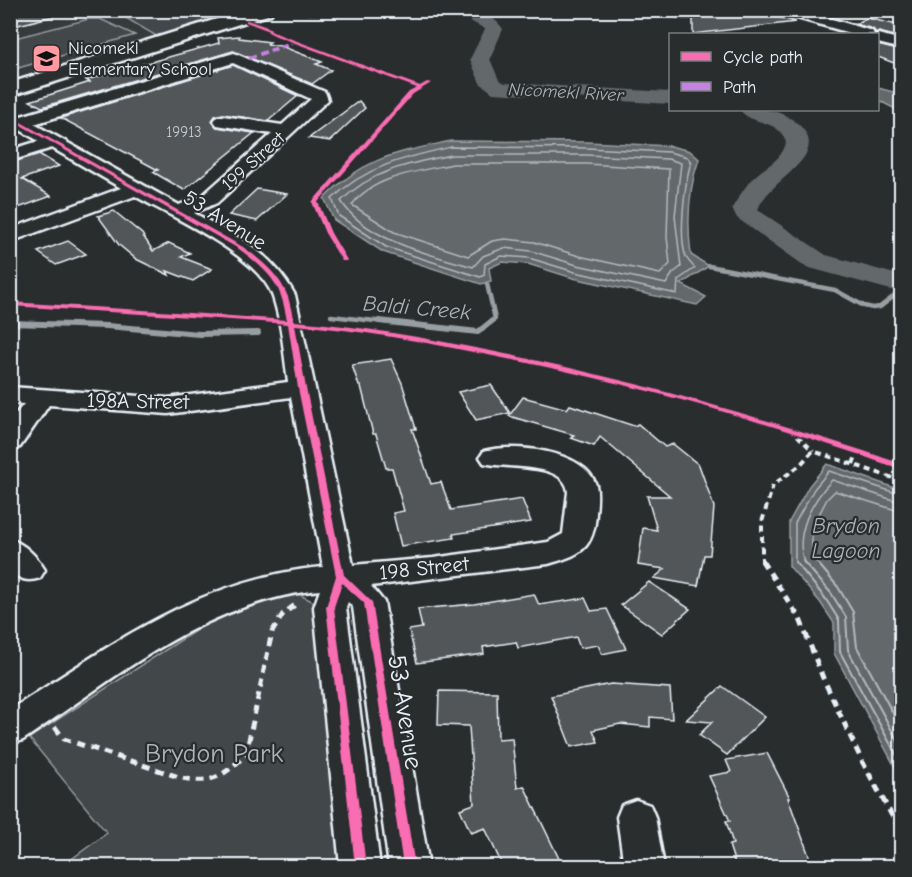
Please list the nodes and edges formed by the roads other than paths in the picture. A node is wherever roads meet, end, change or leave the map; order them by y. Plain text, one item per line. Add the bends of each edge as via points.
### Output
1 (668, 10) edge
2 (785, 10) edge
3 (845, 10) edge
4 (256, 13) edge
5 (693, 13) dead end
6 (823, 21) junction
7 (803, 28) dead end
8 (864, 33) edge
9 (879, 38) edge
10 (902, 45) edge
11 (10, 82) edge
12 (10, 90) edge
13 (16, 120) edge
14 (222, 121) dead end
15 (285, 131) junction
16 (55, 141) junction
17 (10, 156) edge
18 (138, 188) junction
19 (179, 212) junction
20 (10, 236) edge
21 (302, 387) junction
22 (10, 395) edge
23 (41, 398) junction
24 (10, 441) edge
25 (494, 457) dead end
26 (340, 576) junction
27 (10, 729) edge
28 (636, 817) dead end
29 (360, 867) edge
30 (409, 867) edge
31 (644, 867) edge

1 - 5 street
2 - 6 street
3 - 6 street
4 - 11 main road
4 - 12 main road
6 - 7 street
6 - 8 street
9 - 10 street
13 - 15 street, 199 Street via 234,58 319,96 320,100
13 - 16 street, 53 Avenue
14 - 15 street
15 - 19 street, 199 Street via 210,199
16 - 17 street
16 - 18 street, 53 Avenue
18 - 19 street, 53 Avenue
18 - 20 street
19 - 21 street, 53 Avenue via 250,254 274,277 291,322
21 - 23 street, 198A Street via 168,406
21 - 26 street, 53 Avenue
22 - 23 street, 198A Street
23 - 24 street
25 - 26 street, 198 Street via 531,458 574,474 582,488 580,533 576,540 562,550 548,553
26 - 27 street, 198 Street via 256,589 212,606 151,638
26 - 29 street, 53 Avenue via 330,607
26 - 30 street, 53 Avenue via 368,602
28 - 31 street

